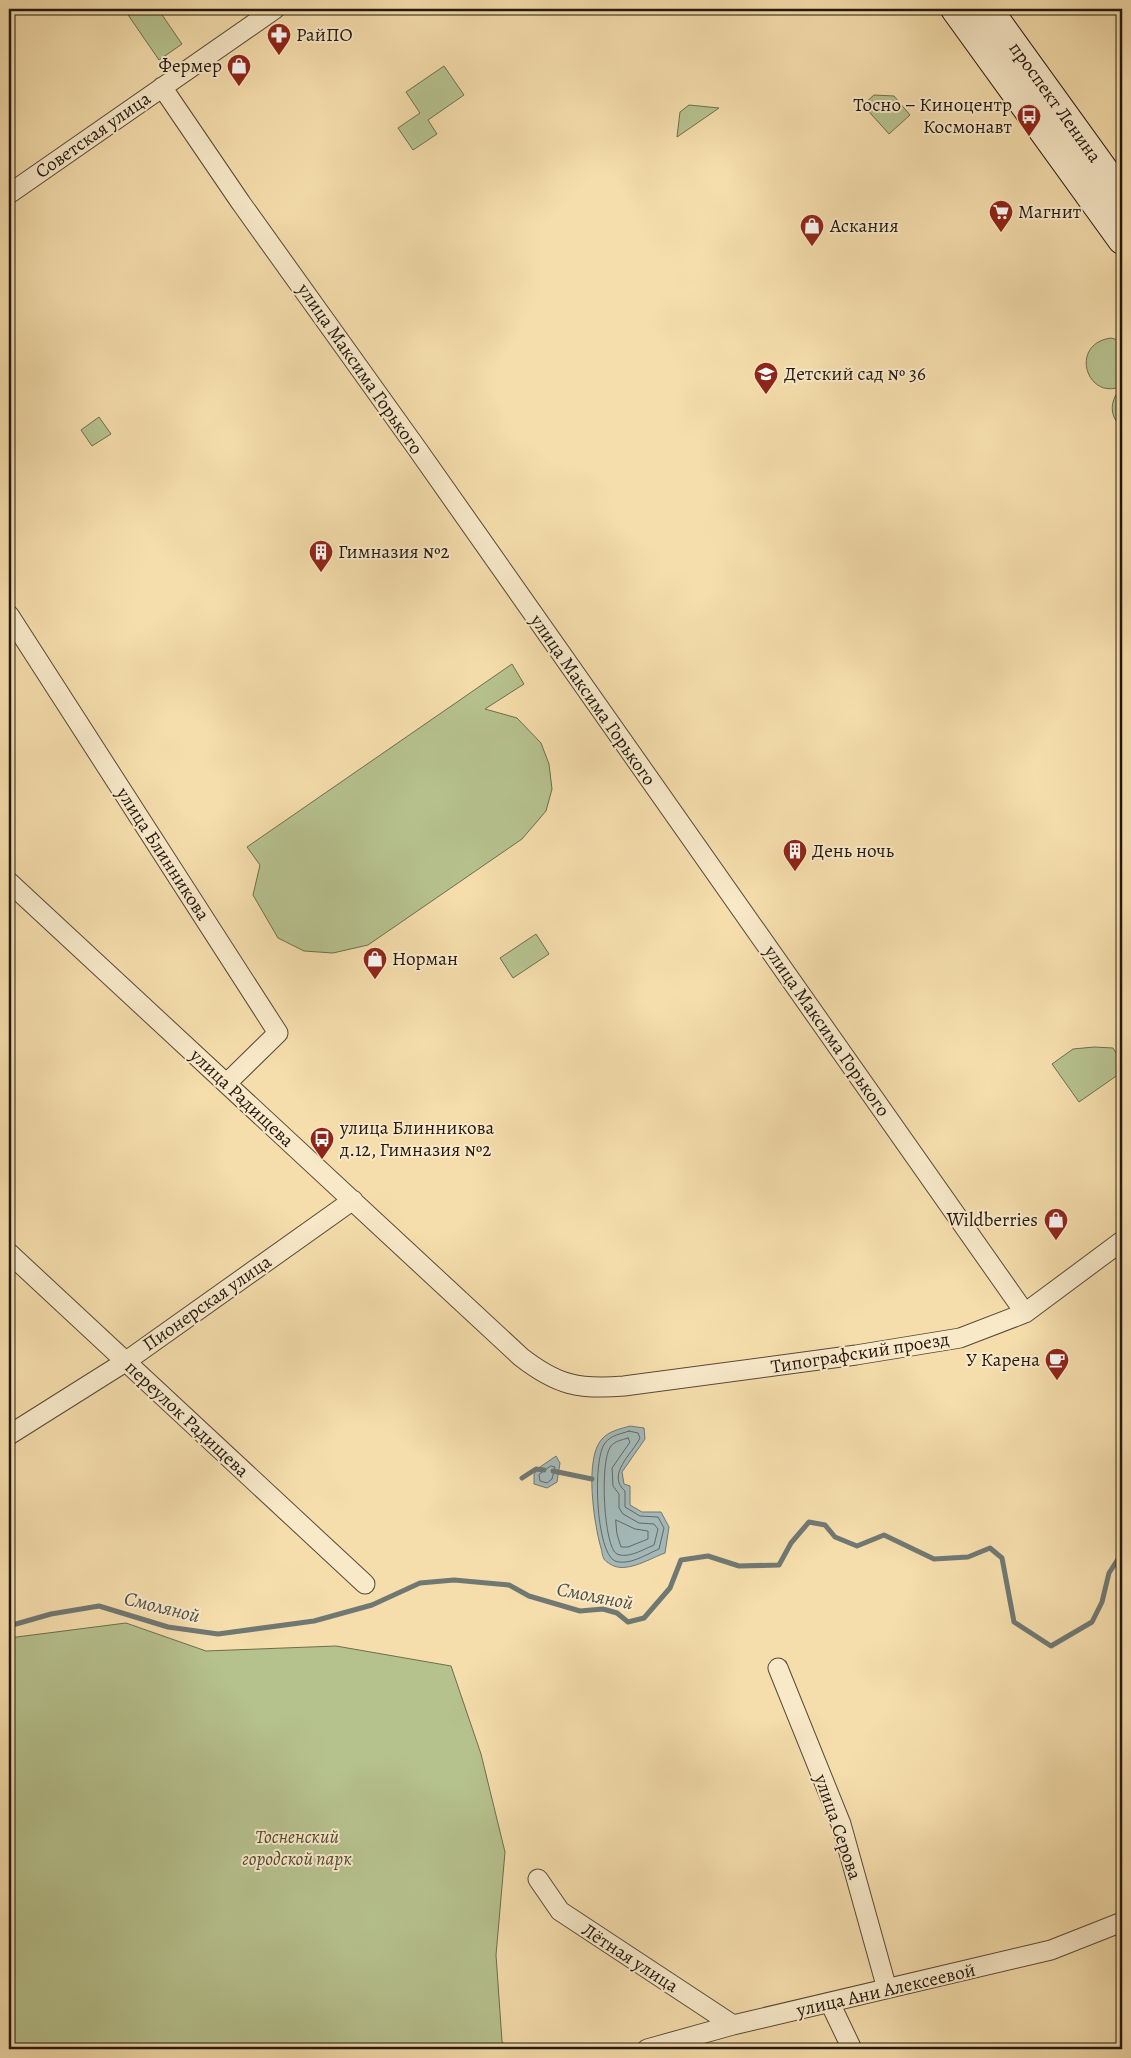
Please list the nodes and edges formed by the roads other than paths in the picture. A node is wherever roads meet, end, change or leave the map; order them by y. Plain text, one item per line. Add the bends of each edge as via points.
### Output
1 (275, 9) edge
2 (955, 9) edge
3 (988, 9) edge
4 (162, 87) junction
5 (9, 194) edge
6 (1122, 195) edge
7 (1122, 240) edge
8 (9, 615) edge
9 (9, 882) edge
10 (227, 1084) junction
11 (353, 1200) junction
12 (1122, 1241) edge
13 (9, 1253) edge
14 (1025, 1313) junction
15 (125, 1362) junction
16 (570, 1384) joint
17 (9, 1435) edge
18 (365, 1584) dead end
19 (778, 1668) dead end
20 (538, 1879) dead end
21 (1122, 1922) edge
22 (887, 1989) junction
23 (830, 2003) junction
24 (733, 2025) junction
25 (647, 2049) edge
26 (852, 2049) edge

1 - 4 street, Советская улица
2 - 7 main road, проспект Ленина
3 - 6 main road, проспект Ленина
4 - 5 street, Советская улица
4 - 14 street, улица Максима Горького
8 - 10 street, улица Блинникова via 278,1033
9 - 10 street, улица Радищева
10 - 11 street, улица Радищева
11 - 15 street, Пионерская улица
11 - 16 street, улица Радищева via 521,1357 554,1380
12 - 14 street, Типографский проезд
13 - 15 street, переулок Радищева
14 - 16 street, Типографский проезд via 960,1338 856,1356 624,1386
15 - 17 street, Пионерская улица
15 - 18 street, переулок Радищева
19 - 22 street, улица Серова via 841,1824
20 - 24 street, Лётная улица via 560,1912
21 - 22 street, улица Ани Алексеевой via 1051,1950
22 - 23 street, улица Ани Алексеевой
23 - 24 street, улица Ани Алексеевой
23 - 26 street
24 - 25 street, улица Ани Алексеевой

